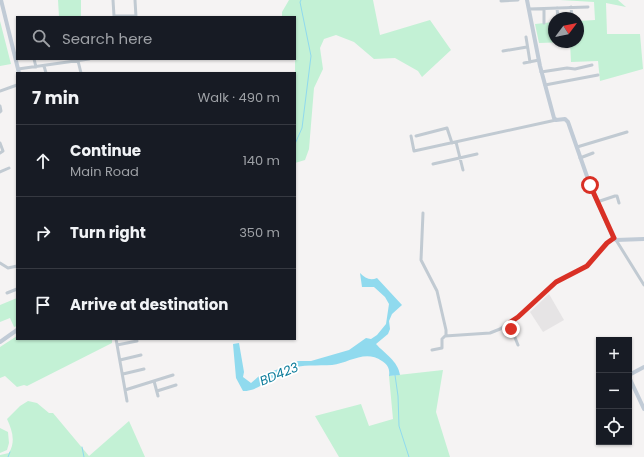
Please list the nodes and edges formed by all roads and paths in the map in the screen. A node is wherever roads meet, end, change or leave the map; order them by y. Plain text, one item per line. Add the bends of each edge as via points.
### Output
1 (1, 0) edge
2 (113, 0) edge
3 (135, 0) edge
4 (518, 0) edge
5 (527, 0) edge
6 (501, 1) dead end
7 (588, 7) dead end
8 (557, 8) junction
9 (571, 8) junction
10 (544, 9) junction
11 (529, 10) junction
12 (557, 12) edge
13 (571, 12) edge
14 (112, 16) edge
15 (136, 16) edge
16 (544, 23) dead end
17 (526, 37) dead end
18 (527, 47) junction
19 (503, 51) dead end
20 (34, 60) edge
21 (84, 60) edge
22 (539, 60) junction
23 (78, 61) junction
24 (530, 62) junction
25 (524, 63) dead end
26 (592, 65) dead end
27 (44, 66) junction
28 (36, 67) junction
29 (18, 71) edge
30 (46, 72) edge
31 (81, 72) edge
32 (541, 72) junction
33 (598, 75) dead end
34 (16, 85) edge
35 (545, 85) junction
36 (0, 91) edge
37 (0, 106) edge
38 (0, 112) edge
39 (556, 120) junction
40 (627, 132) dead end
41 (411, 136) dead end
42 (416, 136) dead end
43 (456, 142) junction
44 (0, 143) edge
45 (452, 143) junction
46 (577, 147) junction
47 (0, 153) edge
48 (593, 153) dead end
49 (477, 154) dead end
50 (460, 158) junction
51 (580, 158) junction
52 (433, 164) dead end
53 (9, 168) dead end
54 (463, 170) dead end
55 (0, 172) edge
56 (597, 202) junction
57 (619, 202) dead end
58 (424, 213) dead end
59 (615, 239) junction
60 (644, 239) edge
61 (0, 263) edge
62 (16, 266) edge
63 (644, 285) edge
64 (16, 289) edge
65 (7, 293) dead end
66 (509, 323) junction
67 (16, 331) edge
68 (446, 336) junction
69 (116, 340) edge
70 (138, 341) dead end
71 (0, 342) edge
72 (117, 345) junction
73 (518, 345) dead end
74 (432, 350) dead end
75 (141, 355) dead end
76 (120, 360) junction
77 (644, 367) edge
78 (144, 369) dead end
79 (123, 374) junction
80 (632, 374) edge
81 (173, 375) dead end
82 (154, 381) junction
83 (632, 382) edge
84 (176, 385) dead end
85 (125, 390) junction
86 (157, 391) junction
87 (158, 396) dead end
88 (127, 401) dead end
89 (644, 408) edge

1 - 29 street
2 - 14 street
3 - 15 street
4 - 6 street
5 - 11 street
7 - 9 street
8 - 9 street
8 - 10 street
8 - 12 street
9 - 13 street
10 - 11 street
10 - 16 street
11 - 22 street
17 - 18 street
18 - 19 street
18 - 24 street
20 - 28 street
21 - 23 street
22 - 24 street
22 - 32 street
23 - 27 street
23 - 31 street
24 - 25 street
26 - 32 street
27 - 28 street
27 - 30 street
28 - 29 street
32 - 35 street
33 - 35 street
34 - 36 street
35 - 39 street
37 - 38 street
39 - 43 street
39 - 46 street via 566,120
40 - 46 street
41 - 45 street via 414,151
42 - 45 street via 447,128
43 - 45 street
43 - 50 street
44 - 47 street via 3,151
46 - 51 street
48 - 51 street
49 - 50 street
50 - 52 street
50 - 54 street
51 - 56 street
53 - 55 street
56 - 57 street via 617,196
56 - 59 street
58 - 68 street via 421,260 437,291
59 - 60 street
59 - 63 street
59 - 66 street via 607,243 587,266 556,282
61 - 62 street via 8,268
64 - 65 street
66 - 68 street via 490,333
66 - 73 street
67 - 71 street
68 - 74 street via 442,339 442,348
69 - 72 street
70 - 72 street
72 - 76 street
75 - 76 street
76 - 79 street
77 - 80 street
78 - 79 street
79 - 85 street
81 - 82 street
82 - 85 street
82 - 86 street
83 - 89 street
84 - 86 street
85 - 88 street
86 - 87 street

